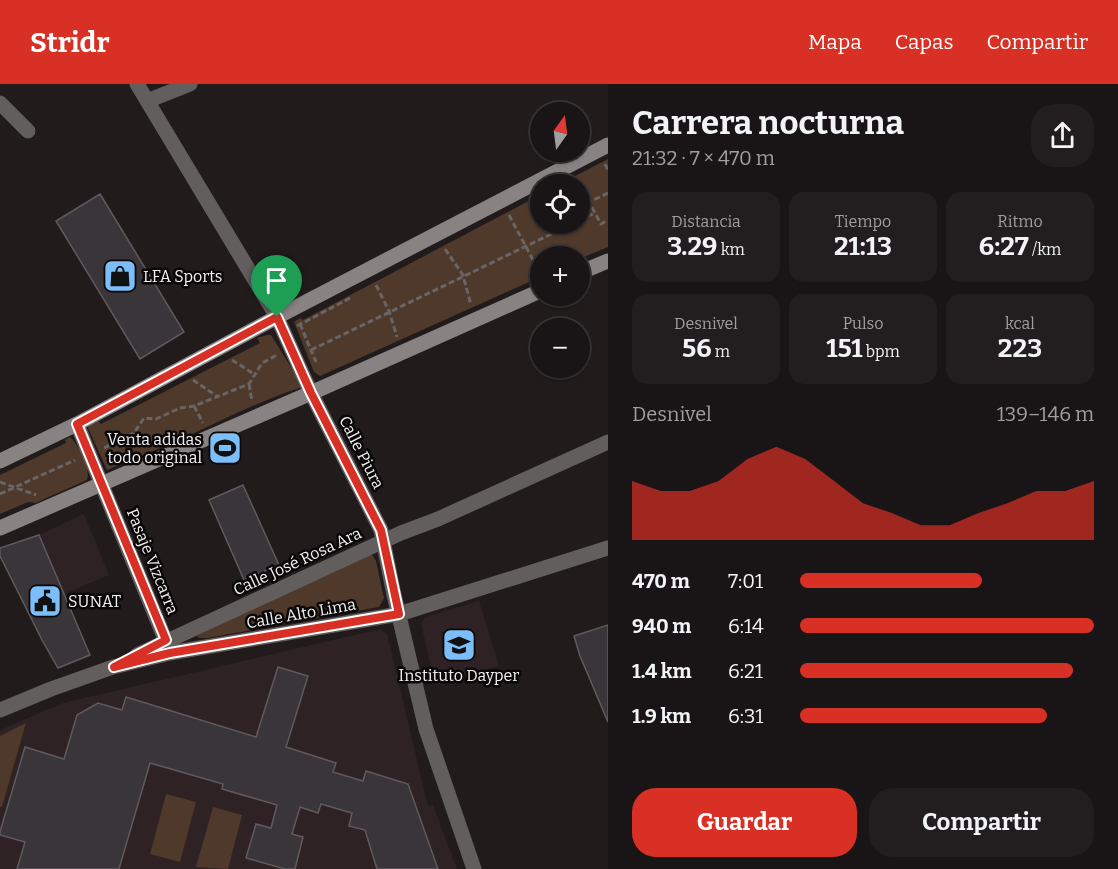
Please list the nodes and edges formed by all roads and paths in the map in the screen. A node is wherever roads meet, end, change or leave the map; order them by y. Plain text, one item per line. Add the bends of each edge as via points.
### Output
1 (137, 84) edge
2 (190, 84) edge
3 (147, 101) junction
4 (0, 103) edge
5 (28, 131) dead end
6 (608, 145) edge
7 (605, 164) dead end
8 (608, 170) edge
9 (608, 193) edge
10 (595, 213) junction
11 (509, 215) dead end
12 (590, 215) edge
13 (608, 220) edge
14 (549, 234) edge
15 (526, 244) junction
16 (445, 249) dead end
17 (530, 252) edge
18 (608, 261) edge
19 (590, 268) edge
20 (463, 275) junction
21 (376, 285) dead end
22 (530, 295) edge
23 (471, 305) dead end
24 (389, 311) junction
25 (277, 317) junction
26 (297, 320) dead end
27 (397, 337) dead end
28 (311, 350) junction
29 (278, 354) dead end
30 (232, 360) dead end
31 (317, 365) dead end
32 (254, 374) junction
33 (193, 380) dead end
34 (249, 384) junction
35 (311, 393) junction
36 (218, 397) junction
37 (252, 401) dead end
38 (194, 406) junction
39 (203, 423) dead end
40 (77, 424) junction
41 (608, 442) edge
42 (104, 448) dead end
43 (76, 459) dead end
44 (0, 461) edge
45 (0, 482) edge
46 (102, 484) junction
47 (16, 487) junction
48 (0, 494) edge
49 (45, 498) dead end
50 (0, 528) edge
51 (384, 540) junction
52 (608, 548) edge
53 (399, 614) junction
54 (168, 647) junction
55 (0, 710) edge
56 (474, 869) edge

1 - 3 street, Calle Piura
2 - 3 street
3 - 25 street, Calle Piura
4 - 5 street
6 - 25 street
7 - 8 path
9 - 10 path via 589,202
10 - 12 path
10 - 13 path via 601,224
11 - 15 path
14 - 15 path
15 - 17 path
15 - 20 path
16 - 20 path
18 - 19 street
20 - 23 path
20 - 24 path
21 - 24 path
22 - 35 street
24 - 27 path
24 - 28 path
25 - 35 street, Calle Piura
25 - 40 street
26 - 28 path
28 - 31 path
29 - 32 path via 262,363
30 - 32 path
32 - 34 path
33 - 36 path
34 - 36 path
34 - 37 path
35 - 46 street
35 - 51 street, Calle Piura
36 - 38 path
38 - 39 path
38 - 42 path via 156,419 144,418 134,433
40 - 44 street
40 - 46 street, Pasaje Vizcarra
41 - 51 street, Calle José Rosa Ara
43 - 47 path
45 - 47 path
46 - 50 street
46 - 54 street, Pasaje Vizcarra
47 - 48 path
47 - 49 path
51 - 53 street, Calle Piura
51 - 54 street, Calle José Rosa Ara
52 - 53 street, Calle Alto Lima
53 - 54 street, Calle Alto Lima
53 - 56 street, Calle Piura via 426,729
54 - 55 street, Calle Alto Lima

